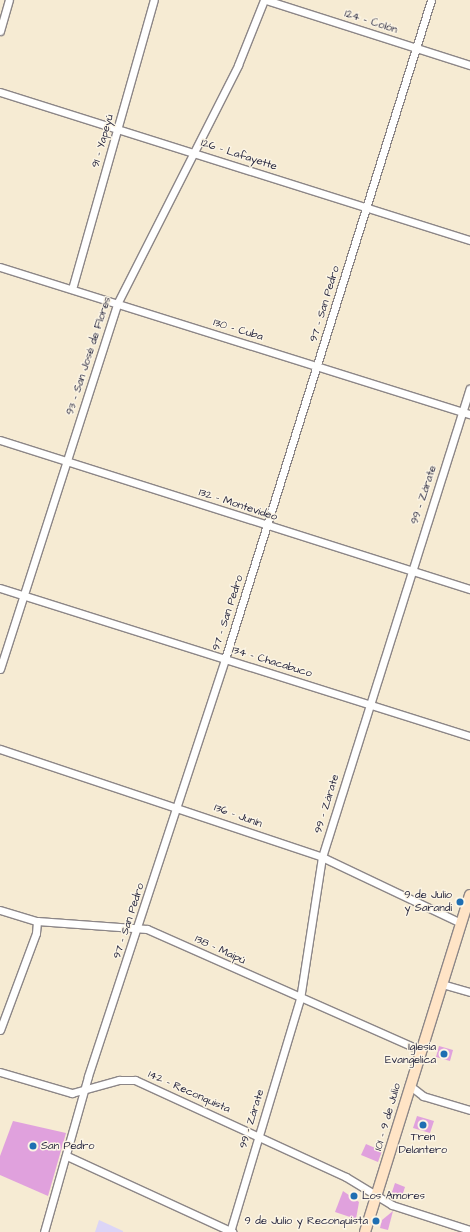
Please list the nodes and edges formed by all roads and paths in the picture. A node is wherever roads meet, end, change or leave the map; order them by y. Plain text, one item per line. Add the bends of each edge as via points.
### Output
1 (9, 0) edge
2 (154, 0) edge
3 (265, 0) edge
4 (431, 0) edge
5 (0, 31) edge
6 (416, 48) junction
7 (470, 65) edge
8 (0, 92) edge
9 (118, 129) junction
10 (194, 152) junction
11 (366, 207) junction
12 (470, 240) edge
13 (0, 267) edge
14 (72, 289) junction
15 (117, 304) junction
16 (317, 367) junction
17 (470, 389) edge
18 (467, 413) edge
19 (0, 440) edge
20 (66, 462) junction
21 (267, 526) junction
22 (411, 572) junction
23 (0, 588) edge
24 (470, 589) edge
25 (23, 595) junction
26 (225, 659) junction
27 (0, 669) edge
28 (369, 704) junction
29 (470, 736) edge
30 (0, 749) edge
31 (177, 806) junction
32 (322, 857) junction
33 (470, 895) edge
34 (0, 910) edge
35 (37, 921) junction
36 (461, 923) junction
37 (139, 926) junction
38 (442, 984) junction
39 (470, 992) edge
40 (300, 999) junction
41 (0, 1030) edge
42 (420, 1050) junction
43 (0, 1072) edge
44 (409, 1085) junction
45 (85, 1091) junction
46 (470, 1110) edge
47 (259, 1135) junction
48 (68, 1156) junction
49 (376, 1196) junction
50 (470, 1230) edge
51 (44, 1232) edge
52 (231, 1232) edge
53 (365, 1232) edge

1 - 5 street
2 - 9 street, 91 - Yapeyú
3 - 6 street, 124 - Colón
3 - 10 street, 93 - San José de Flores via 238,65
4 - 6 street, 97 - San Pedro
6 - 7 street, 124 - Colón
6 - 11 street, 97 - San Pedro
8 - 9 street, 126 - Lafayette
9 - 10 street, 126 - Lafayette
9 - 14 street, 91 - Yapeyú
10 - 11 street, 126 - Lafayette
10 - 15 street, 93 - San José de Flores
11 - 12 street, 126 - Lafayette
11 - 16 street, 97 - San Pedro
13 - 14 street, 130 - Cuba
14 - 15 street, 130 - Cuba
15 - 16 street, 130 - Cuba
15 - 20 street, 93 - San José de Flores
16 - 18 street, 130 - Cuba
16 - 21 street, 97 - San Pedro
17 - 18 street, 99 - Zárate
18 - 22 street, 99 - Zárate
19 - 20 street, 132 - Montevideo
20 - 21 street, 132 - Montevideo
20 - 25 street, 93 - San José de Flores
21 - 22 street, 132 - Montevideo
21 - 26 street, 97 - San Pedro
22 - 24 street, 132 - Montevideo
22 - 28 street, 99 - Zárate
23 - 25 street, 134 - Chacabuco
25 - 26 street, 134 - Chacabuco
25 - 27 street, 93 - San José de Flores
26 - 28 street, 134 - Chacabuco
26 - 31 street, 97 - San Pedro
28 - 29 street, 134 - Chacabuco
28 - 32 street, 99 - Zárate
30 - 31 street, 136 - Junín
31 - 32 street, 136 - Junín
31 - 37 street, 97 - San Pedro
32 - 36 street, 136 - Junín
32 - 40 street, 99 - Zárate
33 - 36 street, 101 - 9 de Julio
34 - 35 street, 138 - Maipú
35 - 37 street, 138 - Maipú
35 - 41 street via 36,933
36 - 38 street, 101 - 9 de Julio
37 - 40 street, 138 - Maipú
37 - 45 street, 97 - San Pedro
38 - 39 street
38 - 42 street, 101 - 9 de Julio
40 - 42 street, 138 - Maipú
40 - 47 street, 99 - Zárate
42 - 44 street, 101 - 9 de Julio
43 - 45 street, 142 - Reconquista via 72,1093
44 - 46 street via 423,1096
44 - 49 street, 101 - 9 de Julio
45 - 47 street, 142 - Reconquista via 119,1080 135,1080
45 - 48 street, 97 - San Pedro
47 - 49 street, 142 - Reconquista via 346,1177
47 - 52 street, 99 - Zárate
48 - 51 street, 97 - San Pedro
48 - 52 street
49 - 50 street, 142 - Reconquista via 392,1205
49 - 53 street, 101 - 9 de Julio

